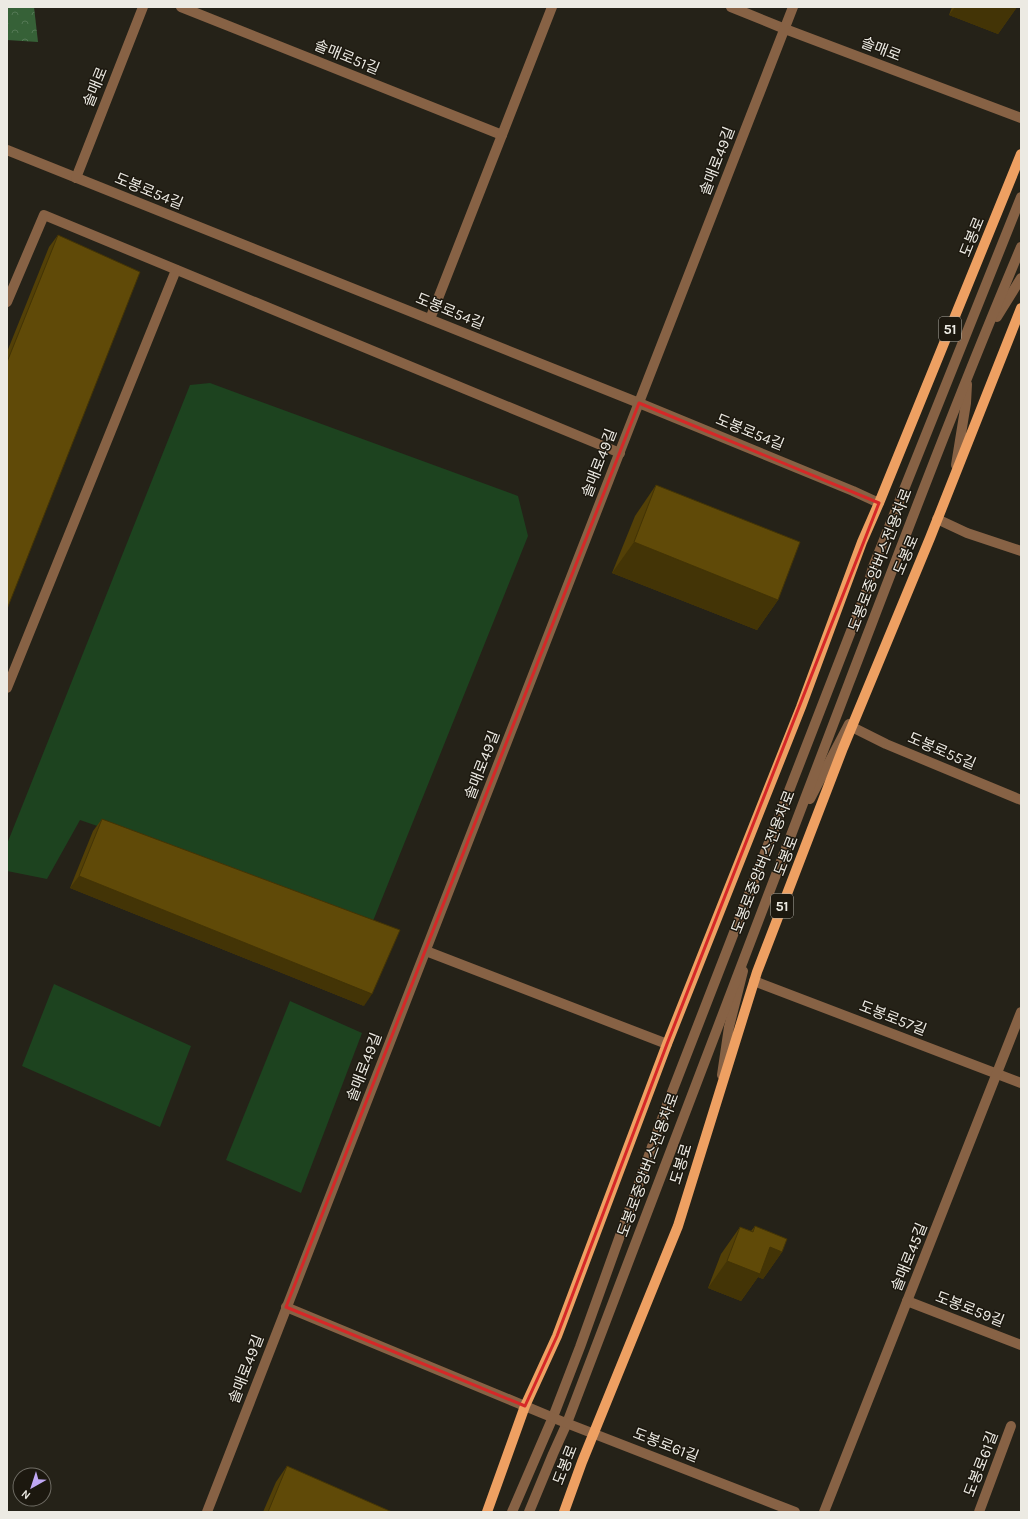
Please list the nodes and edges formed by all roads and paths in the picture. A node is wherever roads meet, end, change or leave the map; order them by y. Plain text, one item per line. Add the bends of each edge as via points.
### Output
1 (143, 7) edge
2 (181, 7) edge
3 (552, 7) edge
4 (731, 7) edge
5 (793, 7) edge
6 (785, 29) junction
7 (1021, 118) edge
8 (502, 135) junction
9 (7, 150) edge
10 (1021, 154) edge
11 (76, 178) junction
12 (1021, 197) edge
13 (1021, 247) edge
14 (176, 270) junction
15 (1021, 278) edge
16 (7, 302) edge
17 (1021, 308) edge
18 (430, 319) junction
19 (979, 346) junction
20 (967, 376) junction
21 (639, 403) junction
22 (620, 452) junction
23 (955, 475) junction
24 (880, 503) junction
25 (937, 519) junction
26 (1021, 551) edge
27 (869, 686) junction
28 (7, 688) edge
29 (852, 727) junction
30 (1021, 800) edge
31 (774, 875) junction
32 (753, 929) junction
33 (426, 951) junction
34 (754, 981) junction
35 (1021, 1012) edge
36 (667, 1044) junction
37 (997, 1074) junction
38 (1021, 1083) edge
39 (718, 1097) junction
40 (907, 1301) junction
41 (286, 1307) junction
42 (1021, 1345) edge
43 (525, 1406) junction
44 (552, 1417) junction
45 (568, 1423) junction
46 (1012, 1426) dead end
47 (594, 1433) junction
48 (207, 1512) edge
49 (487, 1512) edge
50 (512, 1512) edge
51 (529, 1512) edge
52 (564, 1512) edge
53 (795, 1512) edge
54 (824, 1512) edge
55 (979, 1512) edge

1 - 11 street, 솔매로
2 - 8 street, 솔매로51길
3 - 8 street
4 - 6 street, 솔매로
5 - 6 street, 솔매로49길
6 - 7 street, 솔매로
6 - 21 street, 솔매로49길
8 - 18 street
9 - 11 street, 도봉로54길
10 - 24 main road, 도봉로 / 51
11 - 18 street, 도봉로54길
12 - 44 street via 873,567 866,595 668,1105
13 - 19 street, 도봉로중앙버스전용차로
14 - 16 street via 44,215
14 - 22 street
14 - 28 street
15 - 19 street
17 - 23 main road, 도봉로 / 51
18 - 21 street, 도봉로54길
19 - 20 street, 도봉로중앙버스전용차로
20 - 23 street via 966,403
20 - 31 street, 도봉로중앙버스전용차로
21 - 22 street, 솔매로49길
21 - 24 street, 도봉로54길
22 - 33 street, 솔매로49길
23 - 25 main road, 도봉로 / 51
24 - 36 main road, 도봉로 / 51 via 862,542 801,707
25 - 26 street via 967,533
25 - 27 main road, 도봉로 / 51
27 - 29 main road, 도봉로 / 51
27 - 31 street via 801,815
29 - 30 street, 도봉로55길 via 886,744
29 - 34 main road, 도봉로 / 51
31 - 32 street, 도봉로중앙버스전용차로
32 - 39 street via 729,1027
32 - 45 street, 도봉로중앙버스전용차로
33 - 36 street
33 - 41 street, 솔매로49길
34 - 37 street, 도봉로57길
34 - 39 main road, 도봉로 / 51
35 - 37 street, 솔매로45길
36 - 43 main road, 도봉로 / 51 via 558,1336
37 - 38 street, 도봉로57길
37 - 40 street, 솔매로45길
39 - 47 main road, 도봉로 / 51 via 678,1226
40 - 42 street, 도봉로59길
40 - 54 street, 솔매로45길
41 - 43 street
41 - 48 street, 솔매로49길
43 - 44 street, 도봉로61길
43 - 49 main road, 도봉로 / 51
44 - 45 street, 도봉로61길
44 - 50 street
45 - 47 street, 도봉로61길
45 - 51 street, 도봉로중앙버스전용차로 via 552,1454
46 - 55 street, 도봉로61길
47 - 52 main road, 도봉로 / 51
47 - 53 street, 도봉로61길

